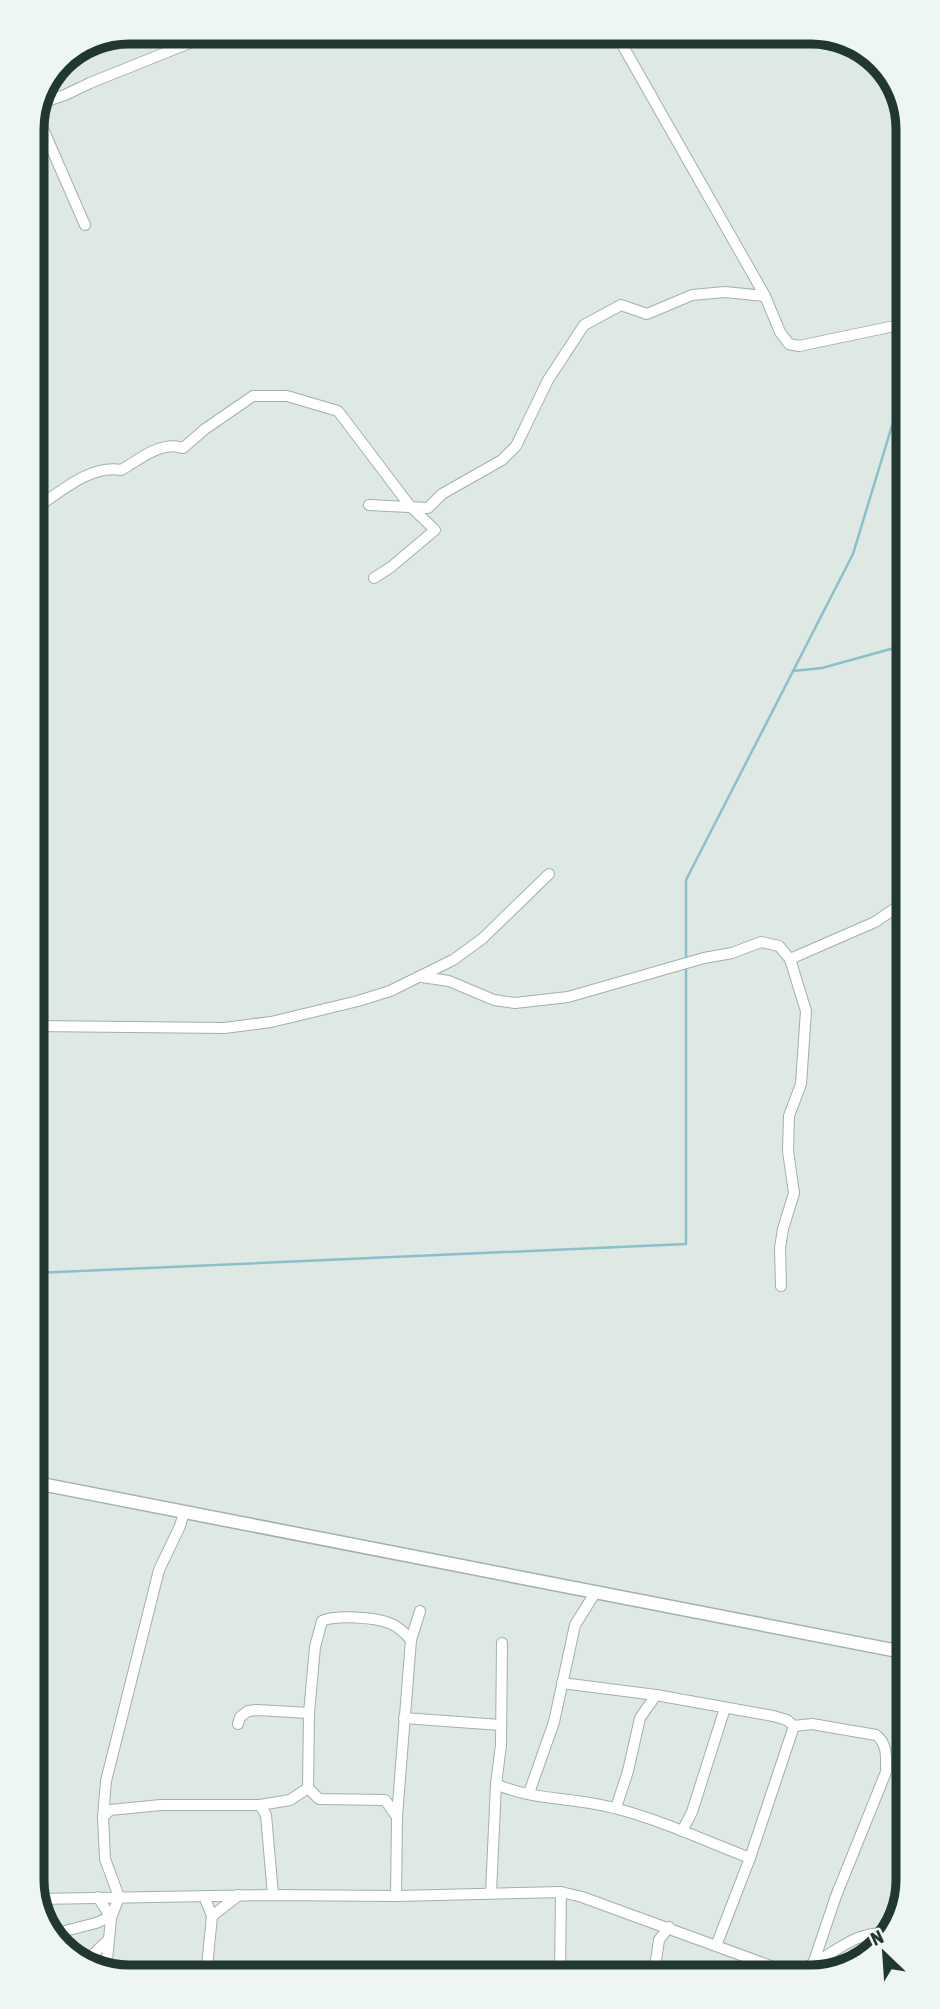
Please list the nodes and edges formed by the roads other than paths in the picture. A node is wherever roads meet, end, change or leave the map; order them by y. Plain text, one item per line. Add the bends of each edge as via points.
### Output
1 (187, 44) edge
2 (622, 44) edge
3 (49, 101) edge
4 (44, 131) edge
5 (85, 225) dead end
6 (765, 296) junction
7 (896, 326) edge
8 (44, 503) edge
9 (369, 505) dead end
10 (410, 506) junction
11 (374, 578) dead end
12 (549, 874) dead end
13 (896, 908) edge
14 (790, 959) junction
15 (420, 977) junction
16 (44, 1026) edge
17 (781, 1286) dead end
18 (44, 1485) edge
19 (184, 1512) junction
20 (595, 1593) junction
21 (420, 1611) dead end
22 (411, 1640) junction
23 (502, 1643) dead end
24 (896, 1651) edge
25 (562, 1683) junction
26 (656, 1695) junction
27 (726, 1708) junction
28 (309, 1713) junction
29 (404, 1718) junction
30 (238, 1724) dead end
31 (500, 1725) junction
32 (794, 1726) junction
33 (496, 1784) junction
34 (308, 1788) junction
35 (514, 1792) junction
36 (529, 1793) junction
37 (319, 1799) junction
38 (290, 1800) junction
39 (275, 1803) junction
40 (260, 1805) junction
41 (495, 1807) junction
42 (617, 1808) junction
43 (266, 1815) junction
44 (397, 1816) junction
45 (103, 1817) junction
46 (682, 1831) junction
47 (750, 1858) junction
48 (561, 1892) junction
49 (491, 1893) junction
50 (239, 1895) junction
51 (273, 1895) junction
52 (204, 1896) junction
53 (396, 1896) junction
54 (97, 1897) junction
55 (119, 1897) junction
56 (46, 1899) edge
57 (212, 1916) junction
58 (110, 1918) junction
59 (669, 1927) junction
60 (62, 1932) edge
61 (108, 1940) junction
62 (849, 1942) edge
63 (716, 1947) junction
64 (91, 1956) edge
65 (107, 1962) edge
66 (813, 1964) joint
67 (207, 1965) edge
68 (560, 1965) edge
69 (655, 1965) edge
70 (767, 1965) edge

1 - 3 street
2 - 6 street
4 - 5 street
6 - 7 street via 789,344 799,346
6 - 10 street via 692,295 647,314 621,305 584,326 548,380 516,446 428,508
8 - 10 street via 94,472 121,470 158,449 174,445 183,449 253,396 287,396 338,411
9 - 10 street
10 - 11 street via 435,530
12 - 15 street via 482,939
13 - 14 street via 875,922
14 - 15 street via 779,946 761,942 568,997 515,1003 494,1000 449,981
14 - 17 street via 806,1011 801,1084 789,1116 794,1193 780,1248
15 - 16 street via 358,1001 271,1022 224,1028
18 - 19 street
19 - 20 street
19 - 45 street via 159,1570 112,1754
20 - 24 street
20 - 25 street via 575,1625
21 - 22 street
22 - 28 street via 388,1622 339,1617 322,1621
22 - 29 street
23 - 31 street
25 - 26 street
25 - 36 street via 554,1722
26 - 27 street
26 - 42 street via 640,1718
27 - 32 street via 773,1716
27 - 46 street
28 - 30 street via 248,1711
28 - 34 street
29 - 31 street
29 - 44 street
31 - 33 street
32 - 47 street
32 - 66 street via 812,1724 876,1735 886,1753 886,1772
33 - 35 street
33 - 41 street
34 - 37 street
34 - 38 street
35 - 36 street
35 - 41 street
36 - 42 street
37 - 38 street
37 - 44 street via 385,1800
38 - 39 street
39 - 40 street
39 - 43 street
40 - 43 street
40 - 45 street via 162,1805 110,1810
41 - 49 street
42 - 46 street
43 - 51 street
44 - 53 street
45 - 55 street via 105,1859
46 - 47 street
47 - 63 street
48 - 49 street
48 - 59 street
48 - 68 street
49 - 53 street
50 - 51 street
50 - 52 street
50 - 57 street
51 - 53 street
52 - 55 street
52 - 57 street
54 - 55 street
54 - 56 street
54 - 58 street
55 - 58 street
57 - 67 street
58 - 60 street
58 - 61 street
59 - 63 street
59 - 69 street via 659,1940
61 - 64 street
61 - 65 street
62 - 66 street
63 - 70 street

